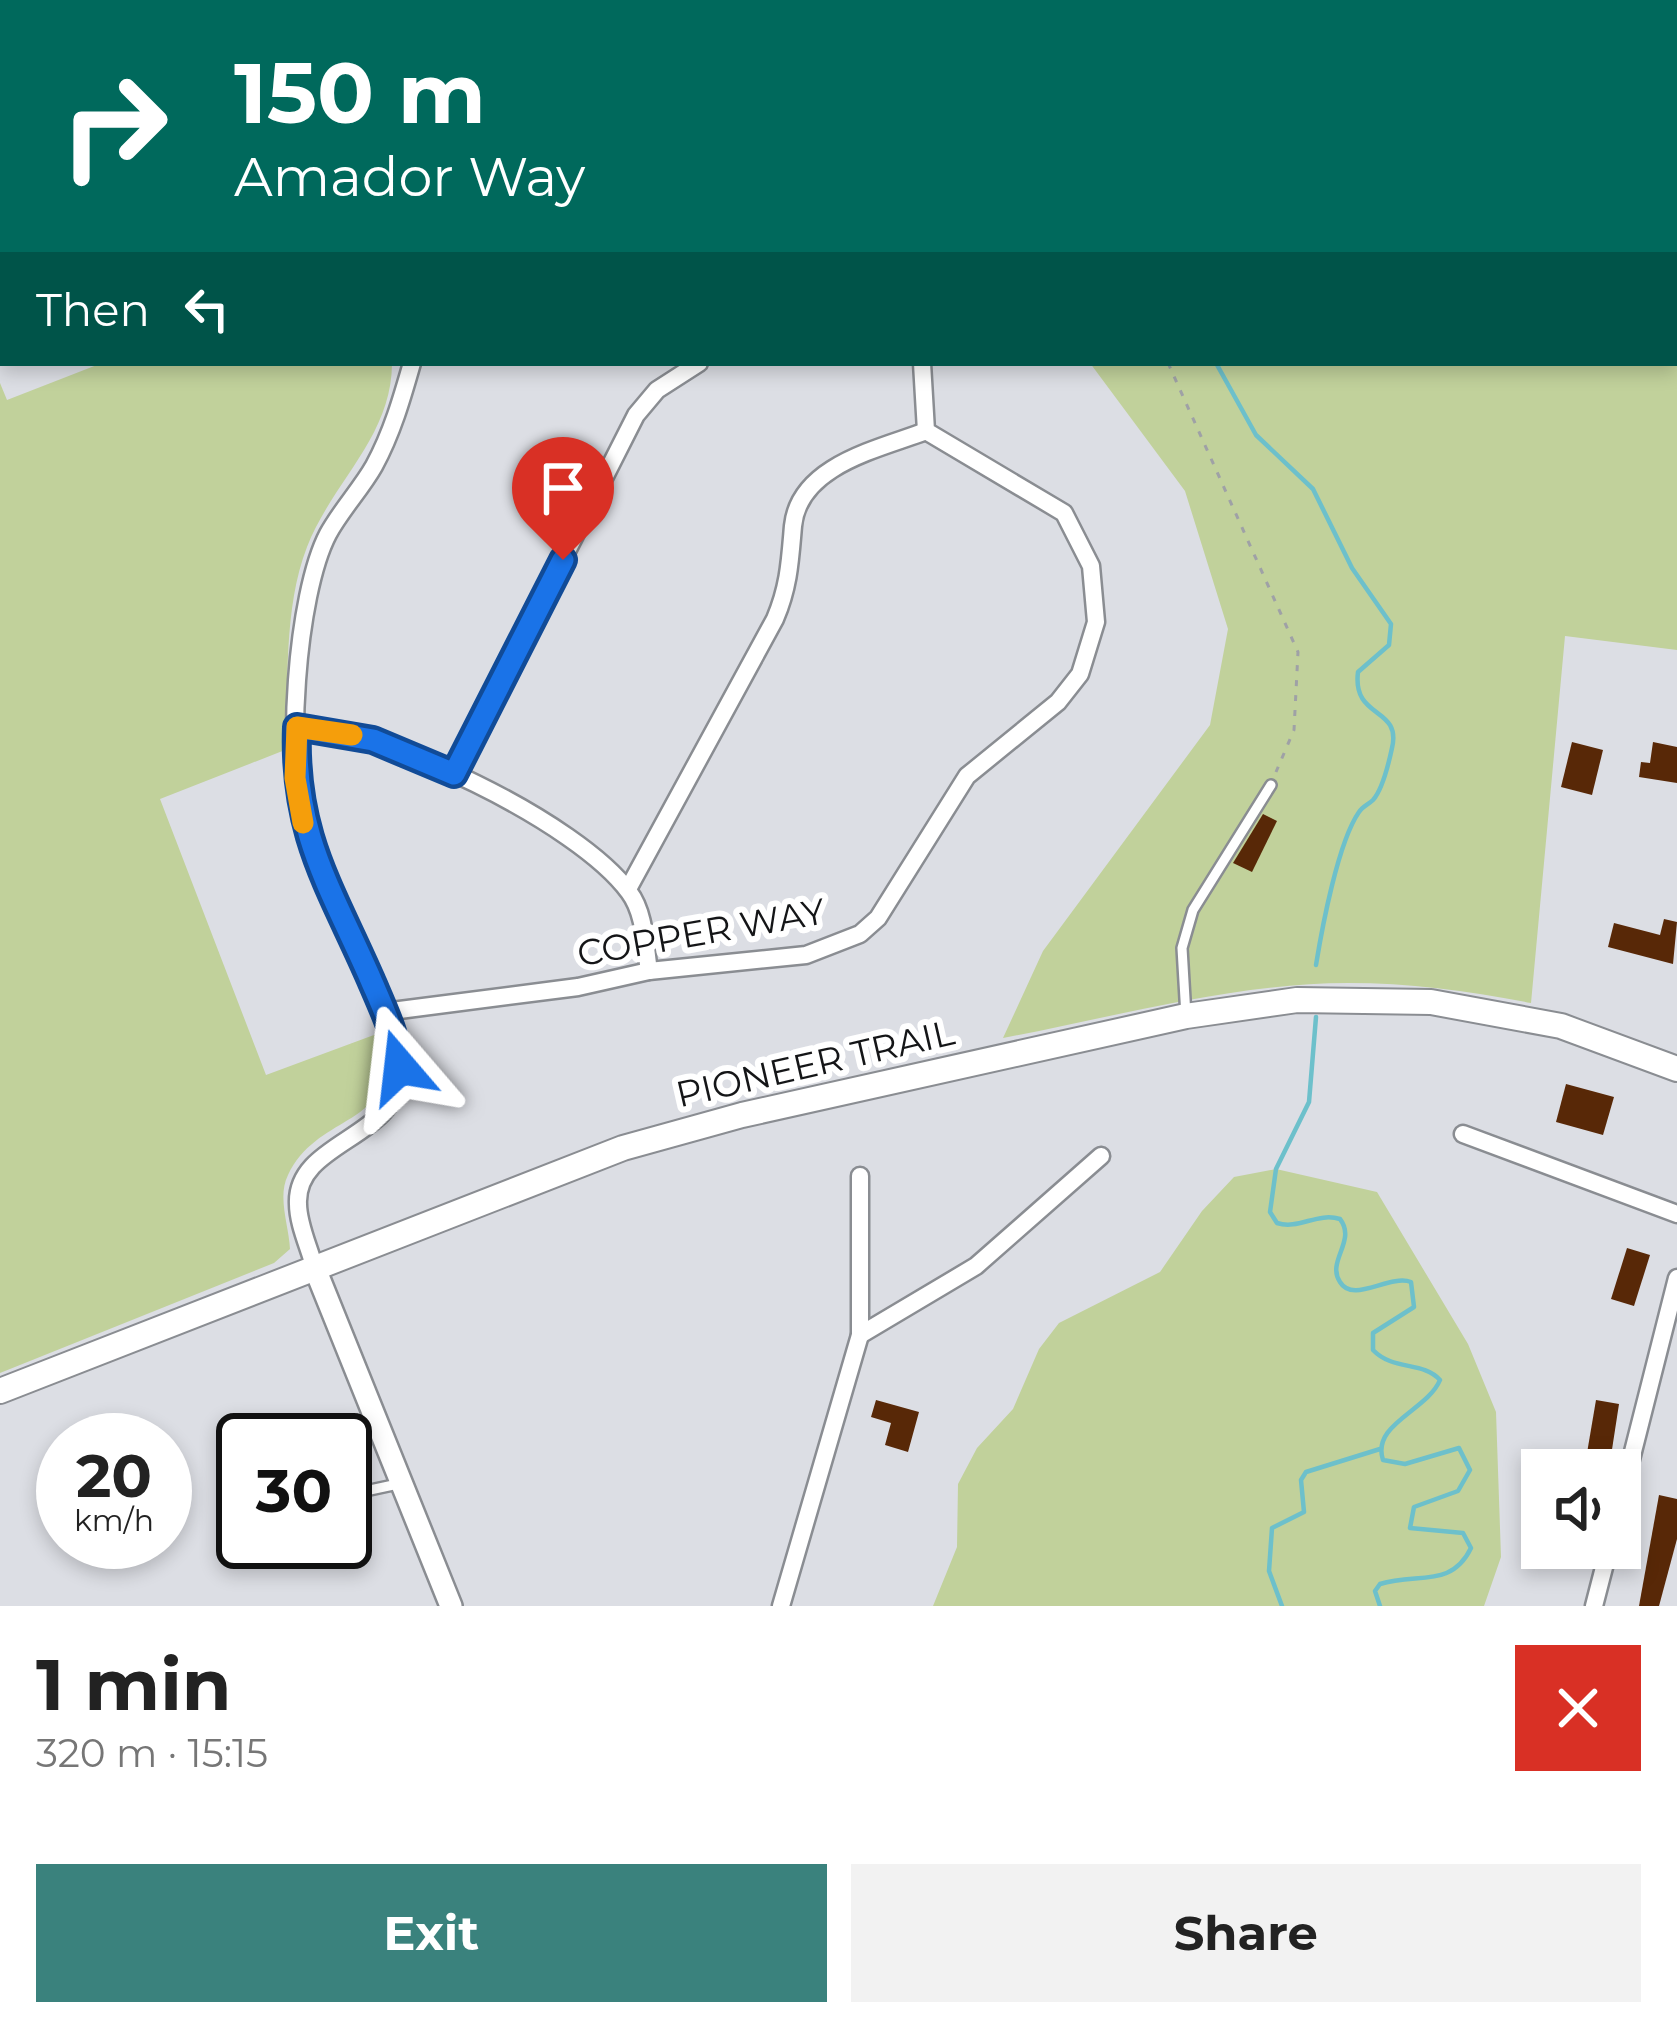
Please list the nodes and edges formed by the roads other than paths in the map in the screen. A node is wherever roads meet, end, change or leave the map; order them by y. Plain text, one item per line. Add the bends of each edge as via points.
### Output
1 (411, 366) edge
2 (694, 366) edge
3 (922, 366) edge
4 (926, 430) junction
5 (297, 727) junction
6 (454, 774) junction
7 (1270, 784) road end
8 (628, 889) junction
9 (650, 971) junction
10 (384, 1012) junction
11 (1186, 1016) junction
12 (1677, 1069) edge
13 (1463, 1134) dead end
14 (1101, 1156) dead end
15 (860, 1176) dead end
16 (1677, 1214) edge
17 (314, 1266) junction
18 (1677, 1278) edge
19 (860, 1335) junction
20 (0, 1391) edge
21 (1634, 1449) edge
22 (401, 1484) junction
23 (372, 1490) edge
24 (1604, 1569) edge
25 (451, 1606) edge
26 (782, 1606) edge
27 (1594, 1606) edge

1 - 5 street via 375,464 316,561
2 - 6 street via 636,415
3 - 4 street
4 - 8 street via 837,466 801,499 790,583 775,619
4 - 9 street, COPPER WAY via 1064,513 1081,537 1096,622 1080,674 1058,702 967,776 878,919 860,934 806,955
5 - 6 street via 373,740
5 - 10 street via 295,778 306,834
6 - 8 street via 557,833
7 - 11 lane via 1193,910 1182,948
8 - 9 street
9 - 10 street, COPPER WAY
10 - 17 street via 400,1067 394,1102 313,1167 299,1190
11 - 12 main road, PIONEER TRAIL via 1320,999 1431,1001 1561,1026
11 - 17 main road, PIONEER TRAIL via 689,1128
13 - 16 street
14 - 19 street via 976,1266
15 - 19 street
17 - 20 main road, PIONEER TRAIL
17 - 22 street
18 - 21 street
19 - 26 street
22 - 23 lane
22 - 25 street
24 - 27 street

